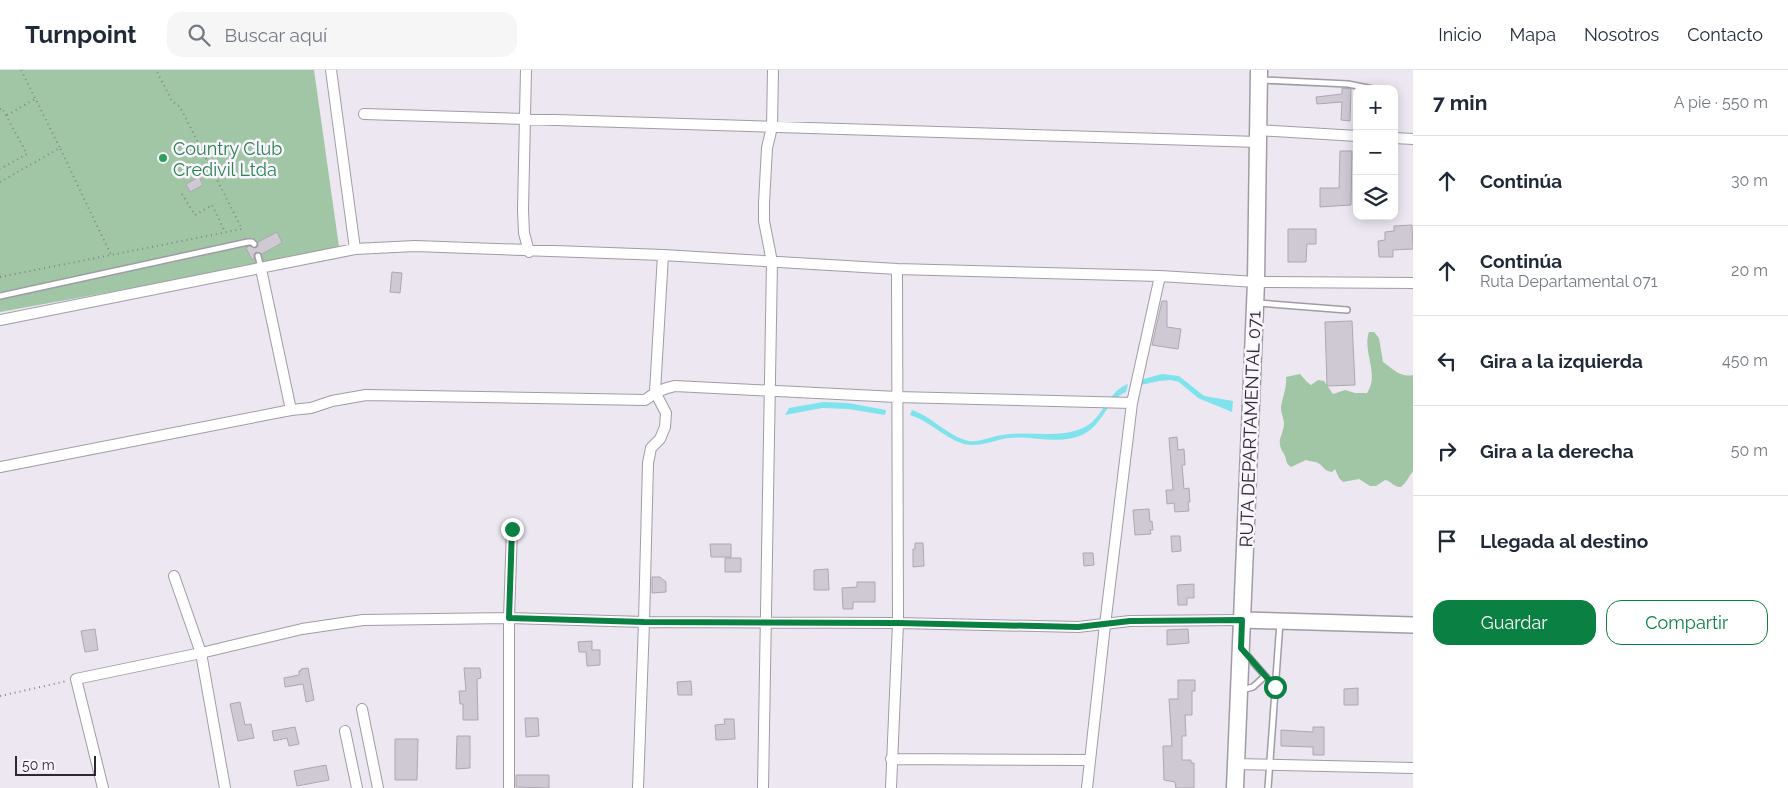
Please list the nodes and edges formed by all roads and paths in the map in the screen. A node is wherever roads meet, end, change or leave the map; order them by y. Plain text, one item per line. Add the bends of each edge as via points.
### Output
1 (21, 70) edge
2 (156, 70) edge
3 (331, 70) edge
4 (526, 70) edge
5 (773, 70) edge
6 (1259, 75) edge
7 (1353, 85) edge
8 (35, 99) junction
9 (0, 109) edge
10 (364, 114) dead end
11 (6, 116) junction
12 (525, 119) junction
13 (772, 127) junction
14 (1258, 136) junction
15 (1353, 136) edge
16 (1398, 138) edge
17 (1413, 138) edge
18 (60, 148) junction
19 (0, 169) edge
20 (0, 182) edge
21 (182, 194) dead end
22 (225, 232) junction
23 (254, 244) dead end
24 (355, 248) junction
25 (529, 252) junction
26 (112, 256) junction
27 (258, 256) dead end
28 (663, 256) junction
29 (772, 262) junction
30 (261, 269) junction
31 (897, 269) junction
32 (1160, 276) junction
33 (0, 278) edge
34 (1256, 282) junction
35 (1413, 282) edge
36 (0, 296) edge
37 (1255, 302) junction
38 (1347, 310) dead end
39 (0, 320) edge
40 (770, 390) junction
41 (654, 392) junction
42 (897, 397) junction
43 (1132, 403) junction
44 (291, 410) junction
45 (0, 467) edge
46 (512, 529) dead end
47 (174, 576) dead end
48 (509, 618) junction
49 (1242, 620) junction
50 (1280, 621) junction
51 (644, 622) junction
52 (766, 623) junction
53 (898, 623) junction
54 (1105, 625) junction
55 (1413, 625) edge
56 (1241, 648) junction
57 (201, 653) junction
58 (1266, 676) junction
59 (76, 679) junction
60 (1275, 687) junction
61 (1239, 691) junction
62 (0, 696) edge
63 (362, 709) dead end
64 (345, 731) dead end
65 (891, 759) junction
66 (1090, 760) junction
67 (1235, 764) junction
68 (1270, 765) junction
69 (1413, 768) edge
70 (103, 788) edge
71 (225, 788) edge
72 (356, 788) edge
73 (378, 788) edge
74 (509, 788) edge
75 (638, 788) edge
76 (763, 788) edge
77 (891, 788) edge
78 (1087, 788) edge
79 (1235, 788) edge
80 (1268, 788) edge

1 - 8 path
2 - 22 path via 172,101 180,107 242,230
3 - 24 street
4 - 12 street
5 - 13 street
6 - 7 lane
6 - 14 main road, RUTA DEPARTAMENTAL 071
8 - 11 path
8 - 18 path
9 - 11 path
10 - 12 street
11 - 19 path via 27,154
12 - 13 street
12 - 25 street via 524,233
13 - 14 street
13 - 29 street via 764,203
14 - 15 street
14 - 34 main road, RUTA DEPARTAMENTAL 071
16 - 17 street
18 - 20 path
18 - 26 path
21 - 22 path via 195,215 212,205
22 - 26 path
23 - 36 lane via 248,242
24 - 25 street via 414,246
24 - 30 street
25 - 28 street
26 - 33 path
27 - 30 lane
28 - 29 street
28 - 41 street
29 - 31 street
29 - 40 street
30 - 39 street
30 - 44 street
31 - 32 street
31 - 42 street
32 - 34 street
32 - 43 street
34 - 35 street
34 - 37 main road, RUTA DEPARTAMENTAL 071
37 - 38 lane
37 - 49 main road, RUTA DEPARTAMENTAL 071
40 - 41 street via 675,386
40 - 42 street
40 - 52 street
41 - 44 street via 645,400 631,401 366,395
41 - 51 street via 666,413 665,428 651,448 648,463
42 - 43 street
42 - 53 street
43 - 54 street
44 - 45 street
46 - 48 street
47 - 57 street
48 - 51 street
48 - 57 street via 363,620 302,629
48 - 74 street
49 - 50 street
49 - 54 street via 1130,621
49 - 56 main road, RUTA DEPARTAMENTAL 071
50 - 55 street
50 - 60 lane
51 - 52 street
51 - 75 street
52 - 53 street
52 - 76 street
53 - 54 street via 1028,627
53 - 65 street
54 - 66 street
56 - 58 lane
56 - 61 main road, RUTA DEPARTAMENTAL 071
57 - 59 street
57 - 71 street
58 - 60 lane
58 - 61 lane via 1253,687
59 - 62 path
59 - 70 street
60 - 68 lane
61 - 67 main road, RUTA DEPARTAMENTAL 071
63 - 73 street
64 - 72 street
65 - 66 street
65 - 77 street
66 - 78 street
67 - 68 street
67 - 79 main road, RUTA DEPARTAMENTAL 071
68 - 69 street
68 - 80 lane

